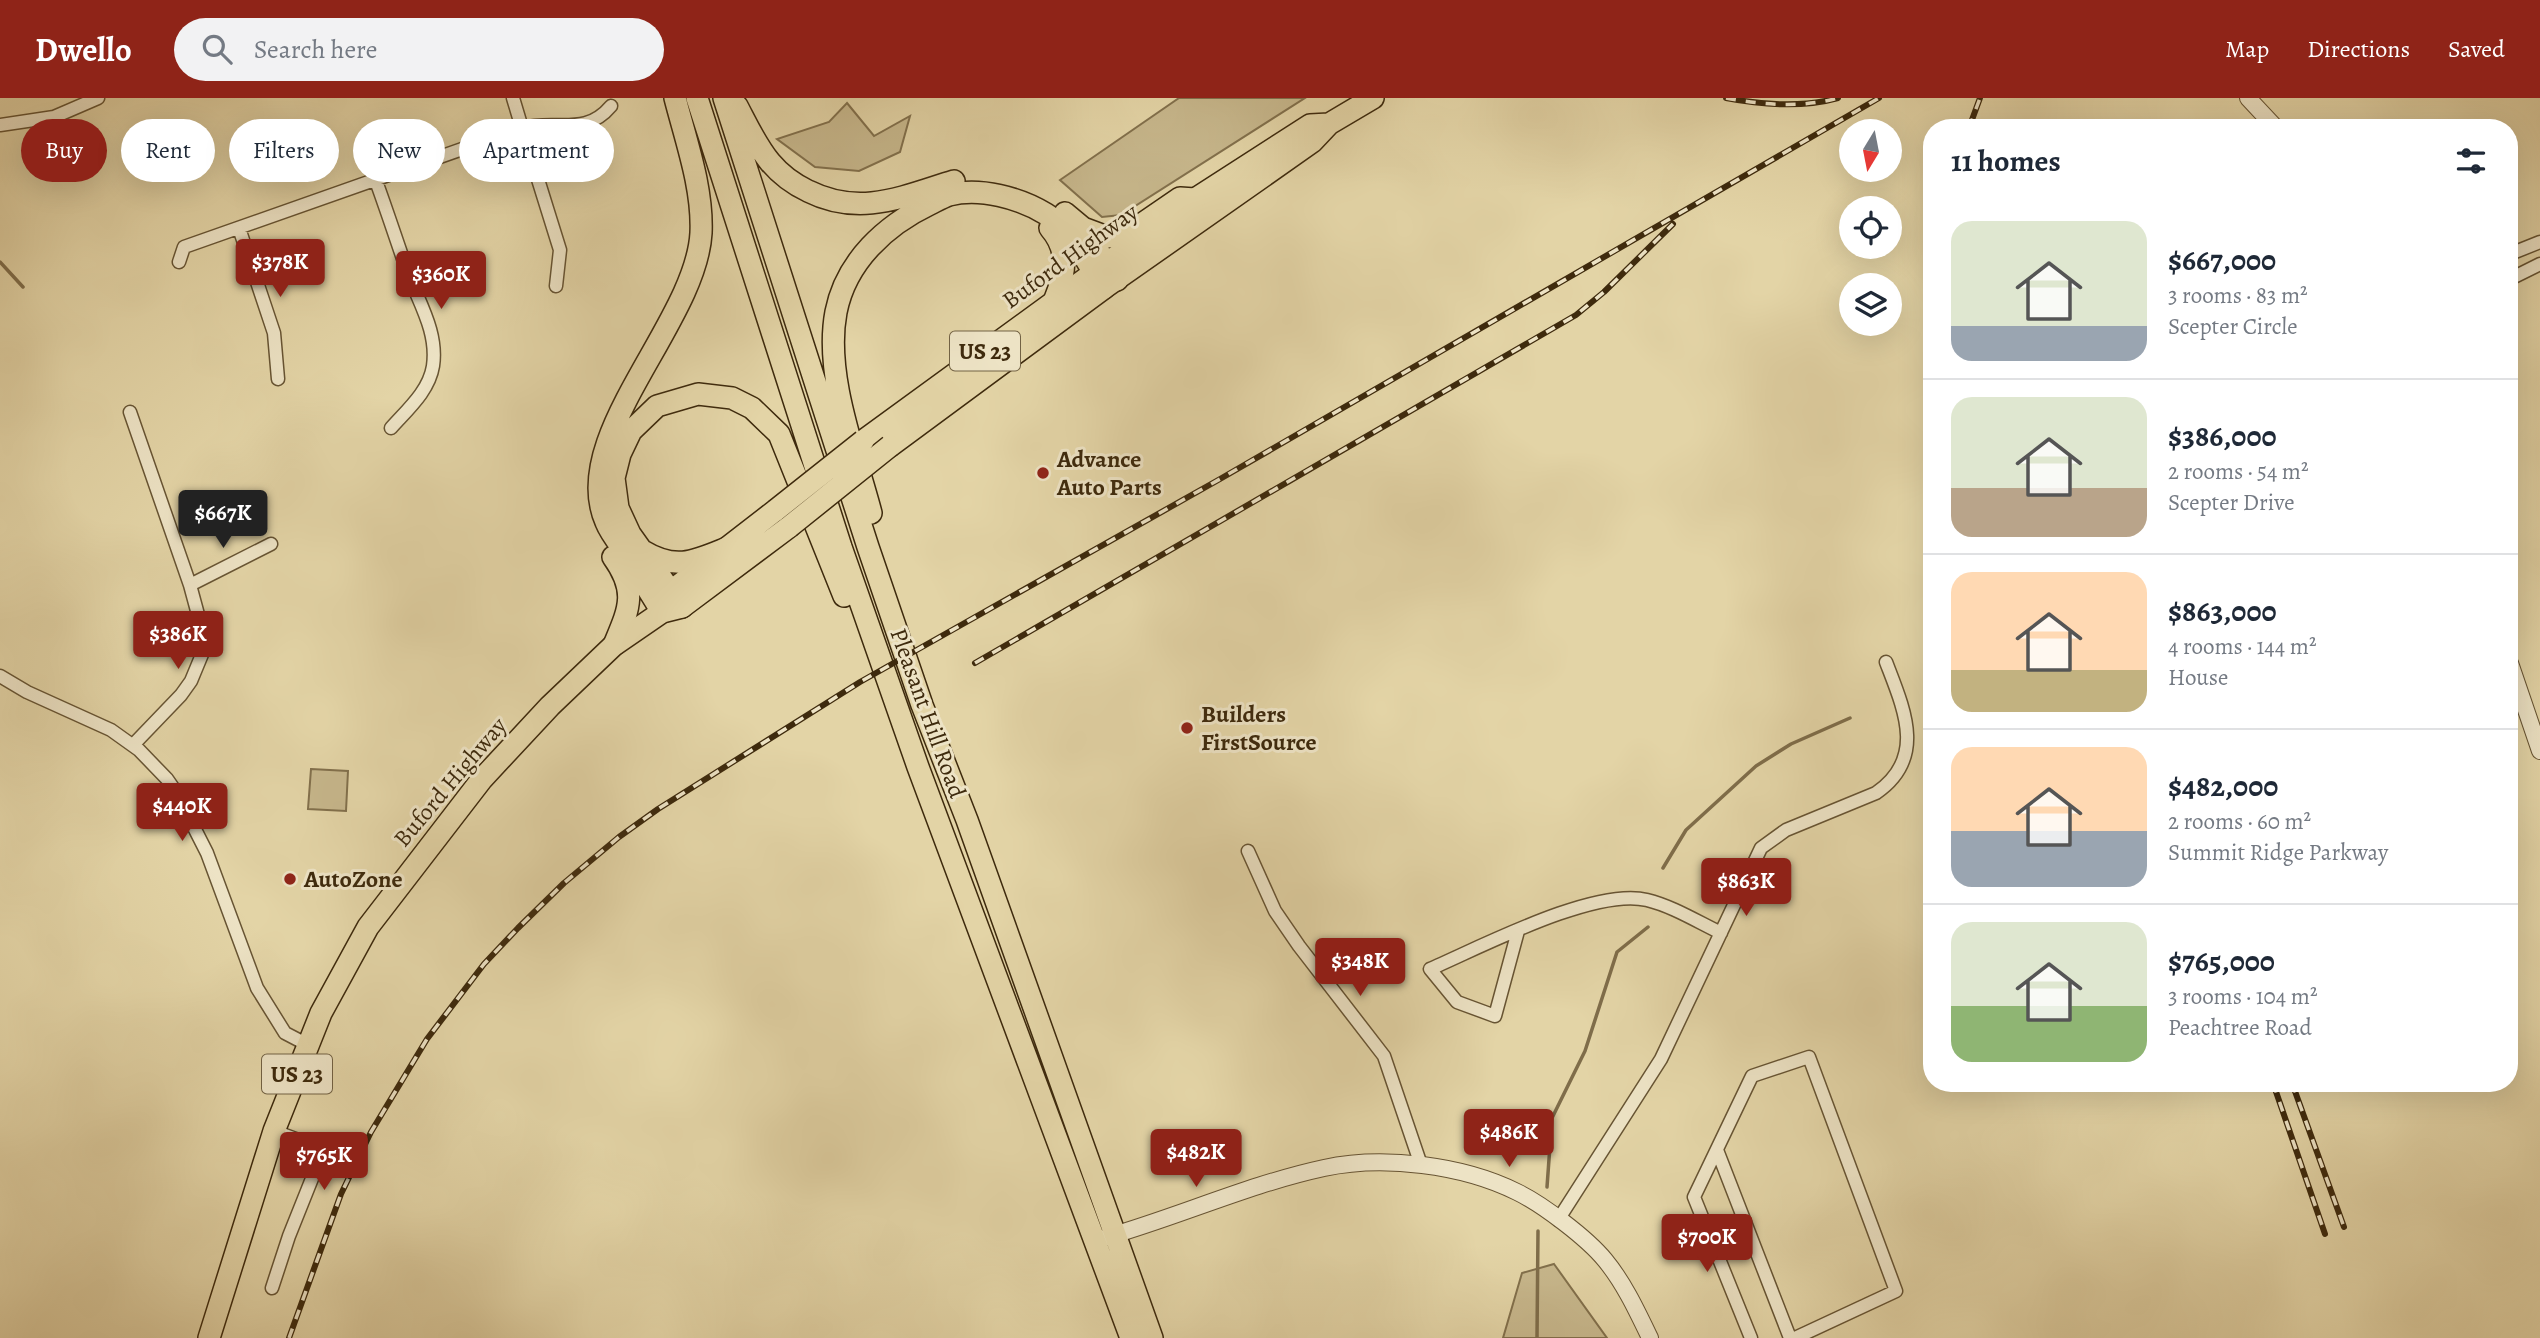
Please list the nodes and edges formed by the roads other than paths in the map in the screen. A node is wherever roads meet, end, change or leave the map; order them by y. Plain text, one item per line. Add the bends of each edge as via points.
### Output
1 (98, 98) edge
2 (513, 98) edge
3 (676, 98) edge
4 (697, 98) edge
5 (724, 98) edge
6 (733, 98) edge
7 (1373, 98) edge
8 (2248, 98) edge
9 (2261, 98) edge
10 (611, 106) dead end
11 (520, 119) edge
12 (599, 119) edge
13 (2268, 119) edge
14 (2270, 119) edge
15 (1329, 124) junction
16 (0, 125) edge
17 (373, 182) edge
18 (376, 182) edge
19 (539, 182) edge
20 (1195, 199) junction
21 (907, 215) junction
22 (239, 228) junction
23 (1083, 228) junction
24 (2540, 242) edge
25 (2518, 251) edge
26 (178, 262) dead end
27 (2540, 264) edge
28 (1105, 275) junction
29 (2518, 275) edge
30 (556, 286) dead end
31 (1055, 299) junction
32 (673, 316) junction
33 (278, 379) dead end
34 (130, 412) dead end
35 (391, 428) dead end
36 (884, 438) junction
37 (782, 519) junction
38 (271, 544) dead end
39 (727, 548) junction
40 (641, 550) junction
41 (190, 585) junction
42 (671, 604) junction
43 (614, 645) junction
44 (1886, 662) dead end
45 (0, 676) edge
46 (2518, 686) edge
47 (922, 705) junction
48 (133, 745) junction
49 (2540, 751) edge
50 (918, 767) junction
51 (1248, 850) dead end
52 (1518, 931) junction
53 (1721, 933) junction
54 (309, 1045) junction
55 (274, 1131) junction
56 (1717, 1150) junction
57 (1421, 1165) junction
58 (1558, 1220) junction
59 (1105, 1238) junction
60 (272, 1288) dead end
61 (209, 1338) edge
62 (1131, 1338) edge
63 (1152, 1338) edge
64 (1650, 1338) edge
65 (1751, 1338) edge
66 (1792, 1338) edge

1 - 16 street via 54,117
2 - 11 street
3 - 32 main road via 699,192 701,234 694,269
4 - 50 main road, Pleasant Hill Road via 841,547
5 - 47 main road, Pleasant Hill Road
6 - 23 main road via 770,162 792,183 816,195 863,205 954,181 988,180 1047,199
7 - 15 main road, Buford Highway / US 23
8 - 13 street
9 - 14 street
10 - 12 street
15 - 20 main road, Buford Highway / US 23 via 1310,125
15 - 28 main road, Buford Highway / US 23 via 1312,142
17 - 22 street
18 - 35 street via 434,347 432,368 420,397
19 - 30 street via 560,250
20 - 23 main road via 1180,198 1126,235 1107,237
20 - 28 main road, Buford Highway / US 23
21 - 28 main road via 949,195 982,193 1012,198 1046,213 1068,231
21 - 31 main road via 955,202 984,201 1009,204 1039,218 1054,232 1063,250 1065,265
21 - 47 main road via 875,240 858,261 836,309 832,347 836,383
22 - 26 street via 184,247
22 - 33 street via 274,333
23 - 28 main road
24 - 25 street
27 - 29 street
28 - 31 main road, Buford Highway / US 23
28 - 36 main road, Buford Highway / US 23
31 - 36 main road, Buford Highway / US 23
32 - 42 main road via 618,418 601,458 598,492 605,522
32 - 43 main road via 626,375 595,442 586,474 595,527 623,571 627,589 629,609
34 - 41 street
36 - 37 main road, Buford Highway / US 23, bridge
37 - 39 main road, Buford Highway / US 23
37 - 42 main road, Buford Highway / US 23
38 - 41 street
39 - 40 main road via 681,563 666,562
39 - 42 main road, Buford Highway / US 23
40 - 42 main road
40 - 50 main road via 618,508 614,478 631,431 657,406 698,394 732,398 752,408 779,434 886,701
41 - 48 street via 203,634 199,667 181,695
42 - 43 main road, Buford Highway / US 23
43 - 54 main road, Buford Highway / US 23 via 482,779 423,853 368,927 321,1013
44 - 53 street via 1908,734 1906,753 1894,777 1876,793 1786,830 1761,848
45 - 48 street
46 - 49 street
47 - 59 main road, Pleasant Hill Road via 967,820
48 - 54 street via 176,792 206,853 257,988 285,1033
50 - 59 main road, Pleasant Hill Road
51 - 57 street via 1275,911 1384,1056
52 - 52 street via 1493,942 1430,969 1457,1002 1495,1016
52 - 53 street via 1570,909 1630,898 1648,900
53 - 58 street via 1661,1059
54 - 55 main road, Buford Highway / US 23
55 - 60 street via 301,1141 311,1149 314,1161 313,1176
55 - 61 main road, Buford Highway / US 23
56 - 65 street via 1694,1198
56 - 66 street
56 - 66 street via 1752,1076 1809,1056 1896,1292
57 - 58 street via 1479,1177 1518,1192
57 - 59 street via 1328,1167
58 - 64 street via 1605,1260
59 - 62 main road, Pleasant Hill Road
59 - 63 main road, Pleasant Hill Road

